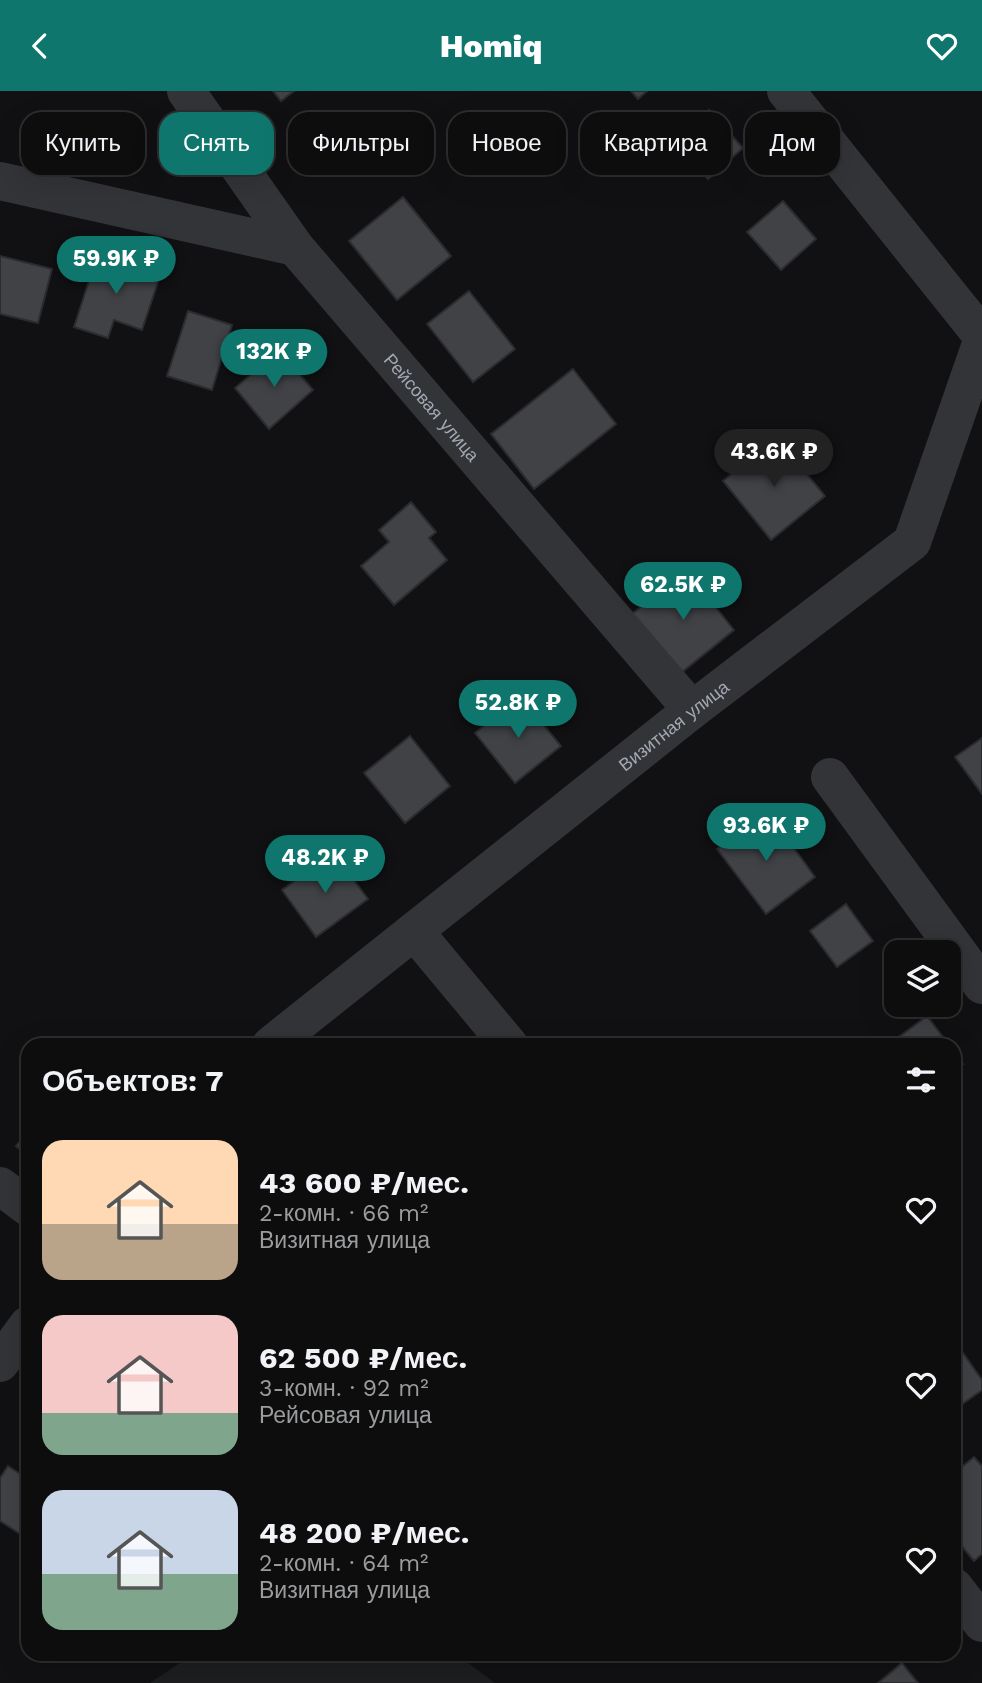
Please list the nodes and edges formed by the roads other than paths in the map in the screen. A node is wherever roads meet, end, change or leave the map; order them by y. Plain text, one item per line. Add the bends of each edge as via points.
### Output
1 (186, 91) edge
2 (786, 91) edge
3 (0, 181) edge
4 (295, 247) junction
5 (982, 336) edge
6 (982, 341) edge
7 (692, 709) junction
8 (830, 777) dead end
9 (414, 931) junction
10 (982, 985) edge
11 (280, 1038) edge
12 (503, 1038) edge
13 (0, 1185) edge
14 (21, 1202) edge
15 (21, 1334) edge
16 (0, 1363) edge
17 (961, 1596) edge
18 (982, 1623) edge

1 - 4 street, Рейсовая улица
2 - 5 street
3 - 4 street
4 - 7 street, Рейсовая улица
6 - 7 street, Визитная улица via 912,542
7 - 9 street, Визитная улица
8 - 10 street
9 - 11 street, Визитная улица
9 - 12 street
13 - 14 street
15 - 16 street
17 - 18 street

